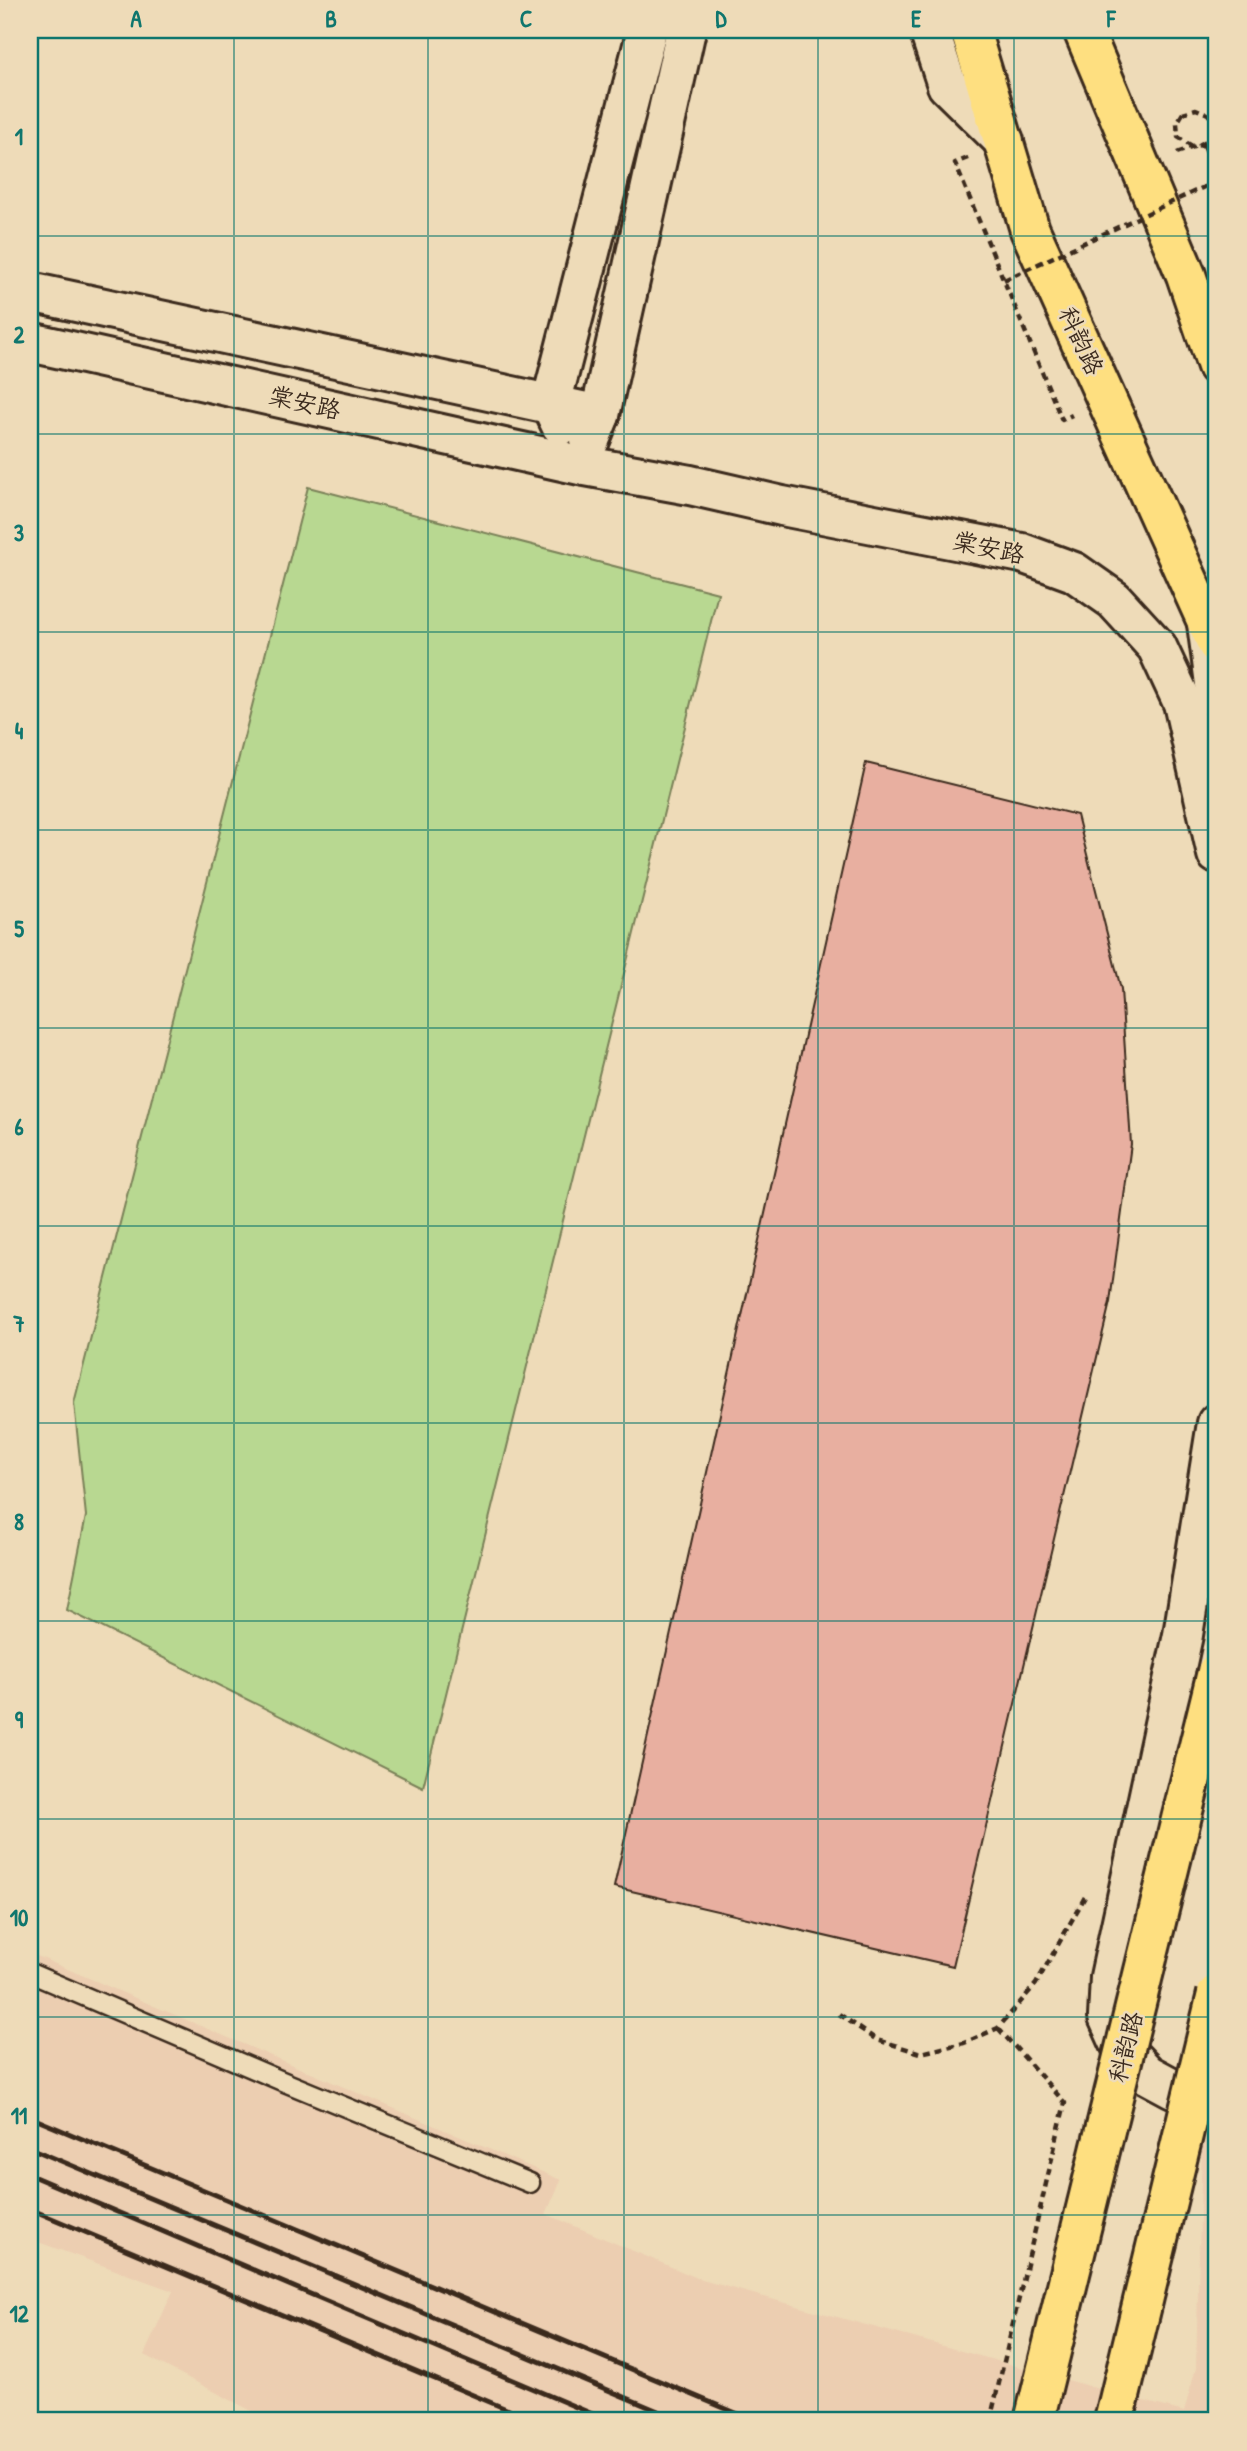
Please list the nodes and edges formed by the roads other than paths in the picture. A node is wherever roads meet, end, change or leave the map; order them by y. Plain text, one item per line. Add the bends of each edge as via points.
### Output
1 (647, 30) edge
2 (686, 30) edge
3 (929, 30) edge
4 (970, 30) edge
5 (1083, 30) edge
6 (1003, 142) junction
7 (30, 292) edge
8 (30, 342) edge
9 (1217, 366) edge
10 (551, 404) junction
11 (600, 415) junction
12 (580, 465) junction
13 (1212, 630) edge
14 (1217, 699) edge
15 (1217, 854) edge
16 (1217, 1423) edge
17 (1217, 1672) edge
18 (30, 1973) edge
19 (1217, 1994) edge
20 (1217, 2093) edge
21 (530, 2183) dead end
22 (1034, 2421) edge
23 (1114, 2421) edge

1 - 10 street
2 - 11 street
3 - 6 street via 947,85
4 - 6 highway, 科韵路
5 - 9 highway via 1186,275
6 - 13 highway, 科韵路 via 1030,230
7 - 10 street, 棠安路
8 - 12 street, 棠安路
10 - 11 street, 棠安路
10 - 12 street
11 - 12 street
12 - 15 street, 棠安路 via 1022,553 1074,572 1114,600 1157,647 1183,703
13 - 14 street
16 - 20 street via 1183,1635 1110,1978 1108,2017 1122,2048 1147,2074 1172,2088
17 - 22 highway, 科韵路, bridge
18 - 21 lane
19 - 23 highway, bridge

